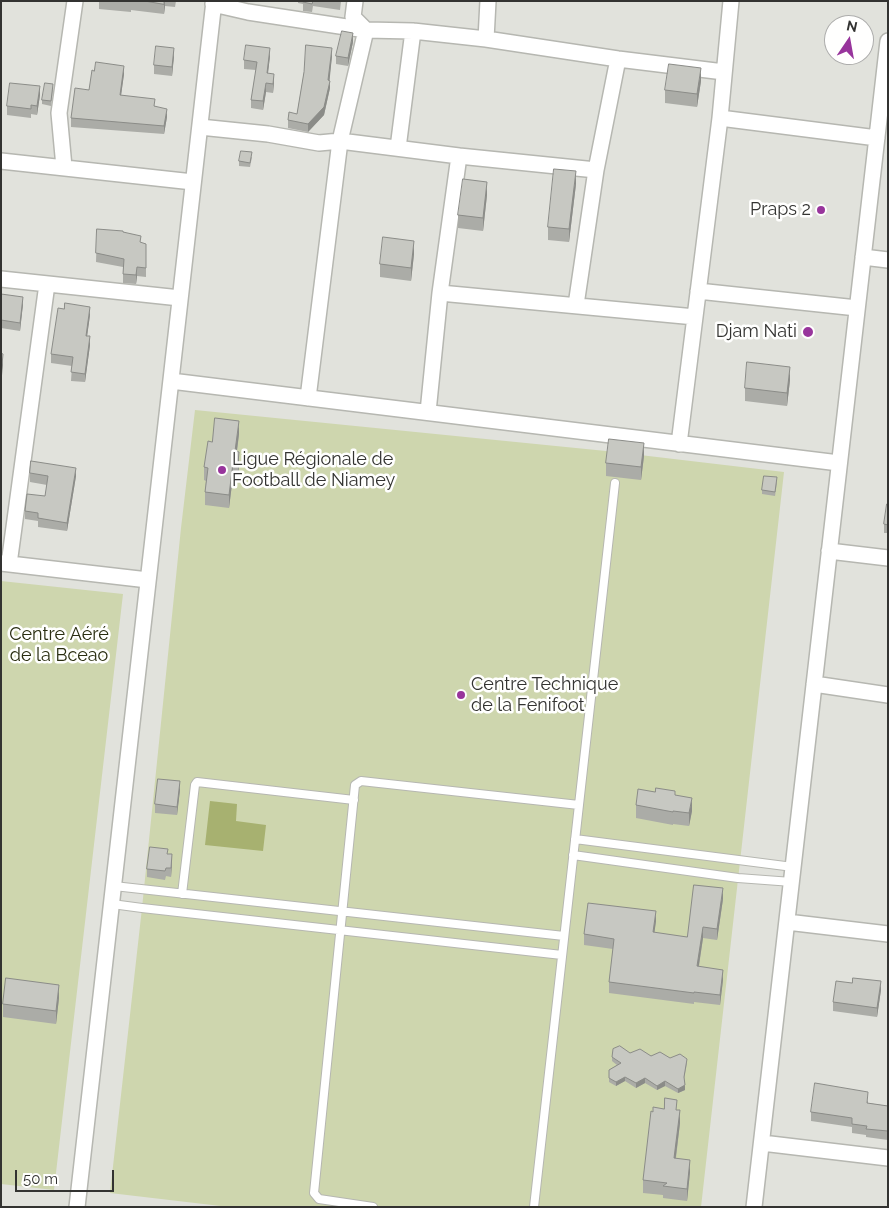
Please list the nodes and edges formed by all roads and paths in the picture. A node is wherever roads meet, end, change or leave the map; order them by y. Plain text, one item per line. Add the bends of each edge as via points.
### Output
1 (75, 1) edge
2 (355, 1) edge
3 (488, 1) edge
4 (732, 1) edge
5 (213, 2) edge
6 (366, 30) junction
7 (413, 30) junction
8 (486, 39) junction
9 (888, 41) edge
10 (618, 59) junction
11 (724, 72) junction
12 (884, 104) edge
13 (720, 118) junction
14 (200, 127) junction
15 (877, 138) junction
16 (340, 140) junction
17 (398, 148) junction
18 (458, 156) junction
19 (1, 161) edge
20 (64, 168) junction
21 (596, 170) junction
22 (193, 182) junction
23 (863, 256) junction
24 (888, 260) edge
25 (1, 279) edge
26 (48, 284) junction
27 (698, 292) junction
28 (440, 293) junction
29 (180, 298) junction
30 (576, 305) junction
31 (857, 308) junction
32 (695, 317) junction
33 (171, 381) junction
34 (308, 398) junction
35 (428, 412) junction
36 (679, 444) junction
37 (839, 463) junction
38 (615, 483) dead end
39 (829, 551) junction
40 (888, 558) edge
41 (5, 564) edge
42 (148, 580) junction
43 (814, 684) junction
44 (888, 695) edge
45 (354, 800) junction
46 (579, 805) junction
47 (575, 839) junction
48 (573, 855) junction
49 (792, 875) junction
50 (114, 886) junction
51 (182, 894) junction
52 (112, 904) junction
53 (343, 912) junction
54 (787, 922) junction
55 (342, 931) junction
56 (888, 934) edge
57 (564, 936) junction
58 (562, 956) junction
59 (762, 1143) junction
60 (888, 1158) edge
61 (77, 1207) edge
62 (374, 1207) edge
63 (534, 1207) edge
64 (754, 1207) edge

1 - 20 street via 59,113
2 - 6 street via 353,17
3 - 8 street
4 - 11 street
5 - 6 street via 248,12
5 - 14 street
6 - 7 street
6 - 16 street
7 - 8 street
7 - 17 street
8 - 10 street
9 - 12 street
10 - 11 street
10 - 21 street
11 - 13 street
12 - 15 street
13 - 15 street
13 - 27 street
14 - 16 street via 319,143
14 - 22 street
15 - 23 street
16 - 17 street
16 - 34 street
17 - 18 street
18 - 21 street
18 - 28 street
19 - 20 street
20 - 22 street
21 - 30 street
22 - 29 street
23 - 24 street
23 - 31 street
25 - 26 street
26 - 29 street
26 - 41 street
27 - 31 street
27 - 32 street
28 - 30 street
28 - 35 street
29 - 33 street
30 - 32 street
31 - 37 street
32 - 36 street
33 - 34 street
33 - 42 street
34 - 35 street
35 - 36 street
36 - 37 street
37 - 39 street
38 - 46 lane
39 - 40 street
39 - 43 street
41 - 42 street
42 - 50 street
43 - 44 street
43 - 49 street
45 - 46 lane via 355,784 361,781
45 - 51 lane via 197,782
45 - 53 lane
46 - 47 lane
47 - 48 lane
47 - 49 lane
48 - 49 lane via 738,878
48 - 57 lane
49 - 54 street
50 - 51 lane
50 - 52 street
51 - 53 lane
52 - 55 lane
52 - 61 street
53 - 55 lane
53 - 57 lane
54 - 56 street
54 - 59 street
55 - 58 lane
55 - 62 lane via 314,1193 319,1199
57 - 58 lane
58 - 63 lane
59 - 60 street
59 - 64 street

